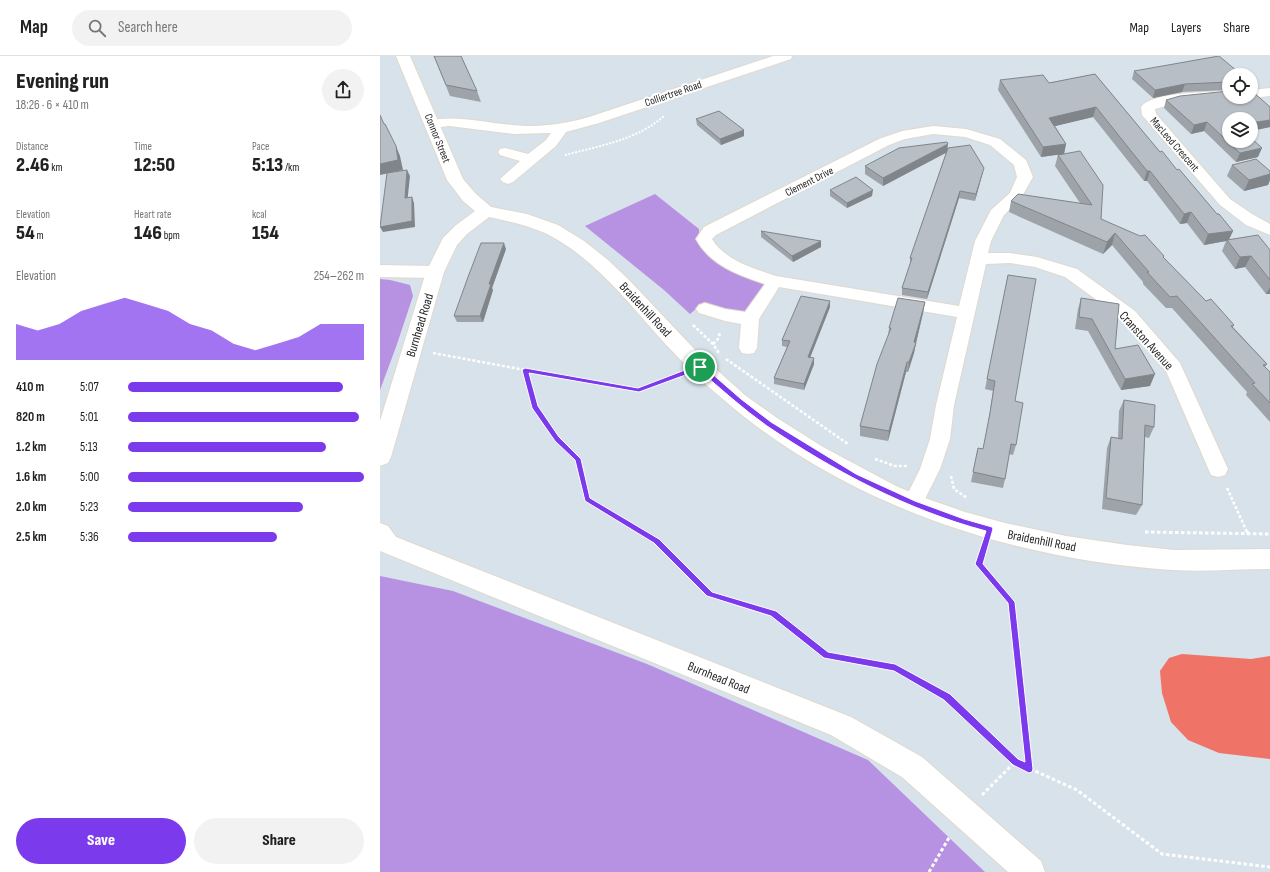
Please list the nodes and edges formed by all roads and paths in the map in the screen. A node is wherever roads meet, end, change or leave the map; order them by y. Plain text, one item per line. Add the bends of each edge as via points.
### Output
1 (403, 56) edge
2 (786, 56) edge
3 (680, 90) junction
4 (1270, 92) edge
5 (1258, 93) edge
6 (1222, 95) edge
7 (432, 124) junction
8 (561, 129) junction
9 (505, 152) dead end
10 (531, 160) junction
11 (508, 180) dead end
12 (486, 211) junction
13 (1270, 230) edge
14 (978, 259) junction
15 (380, 271) edge
16 (435, 272) junction
17 (775, 281) junction
18 (705, 309) dead end
19 (966, 313) junction
20 (750, 319) junction
21 (691, 323) dead end
22 (748, 348) dead end
23 (409, 359) junction
24 (700, 367) junction
25 (525, 370) junction
26 (854, 448) dead end
27 (380, 457) edge
28 (874, 458) dead end
29 (932, 462) junction
30 (1218, 469) joint
31 (970, 500) dead end
32 (913, 503) junction
33 (990, 529) junction
34 (1143, 532) dead end
35 (380, 533) edge
36 (1248, 534) junction
37 (1270, 534) edge
38 (1265, 559) edge
39 (1016, 762) junction
40 (1029, 769) junction
41 (964, 814) junction
42 (1270, 867) edge
43 (929, 872) edge
44 (1030, 872) edge

1 - 7 main road, Connor Street
2 - 3 street, Colliertree Road
3 - 8 street, Colliertree Road
3 - 10 path via 673,105 661,119 642,131 590,149
4 - 5 street
6 - 13 street, MacLeod Crescent via 1158,102 1148,107 1149,115 1225,202 1256,224
7 - 8 street, Colliertree Road via 449,122 515,130
7 - 12 main road, Connor Street via 455,180 469,197
8 - 10 street via 551,143
9 - 10 street
10 - 11 street
12 - 16 main road, Burnhead Road via 449,242
12 - 24 main road, Braidenhill Road via 511,213 545,225 575,242 604,265
14 - 17 street, Clement Drive via 982,241 997,213 1016,195 1025,178 1021,163 995,142 966,133 933,130 902,135 884,142 710,231 704,239 707,246 718,255 751,274
14 - 19 street, Clement Drive
14 - 30 street, Cranston Avenue via 1010,258 1036,262 1071,273 1129,315 1174,368
15 - 16 street
16 - 23 main road, Burnhead Road
17 - 19 street, Clement Drive
17 - 20 street
18 - 20 street
19 - 29 street, Clement Drive via 944,405 940,440
20 - 22 street
21 - 26 path via 713,344 721,356
23 - 25 path via 426,351
23 - 27 main road, Burnhead Road
24 - 25 path via 639,390
24 - 32 main road, Braidenhill Road via 769,424 854,476
25 - 39 path via 535,406 557,439 578,459 587,499 657,541 710,594 774,614 827,655 895,668 947,697
28 - 29 path via 895,466
29 - 31 path via 949,469 954,489
29 - 32 street, Clement Drive
30 - 36 path
32 - 33 main road, Braidenhill Road via 963,522
33 - 38 main road, Braidenhill Road via 1096,551 1181,560
33 - 40 path via 979,564 1011,602
34 - 36 path
35 - 41 main road, Burnhead Road via 388,544 841,726 912,767
36 - 37 path
36 - 38 path
39 - 40 path
39 - 41 path
40 - 42 path via 1077,790 1162,854
41 - 43 path
41 - 44 main road, Burnhead Road

